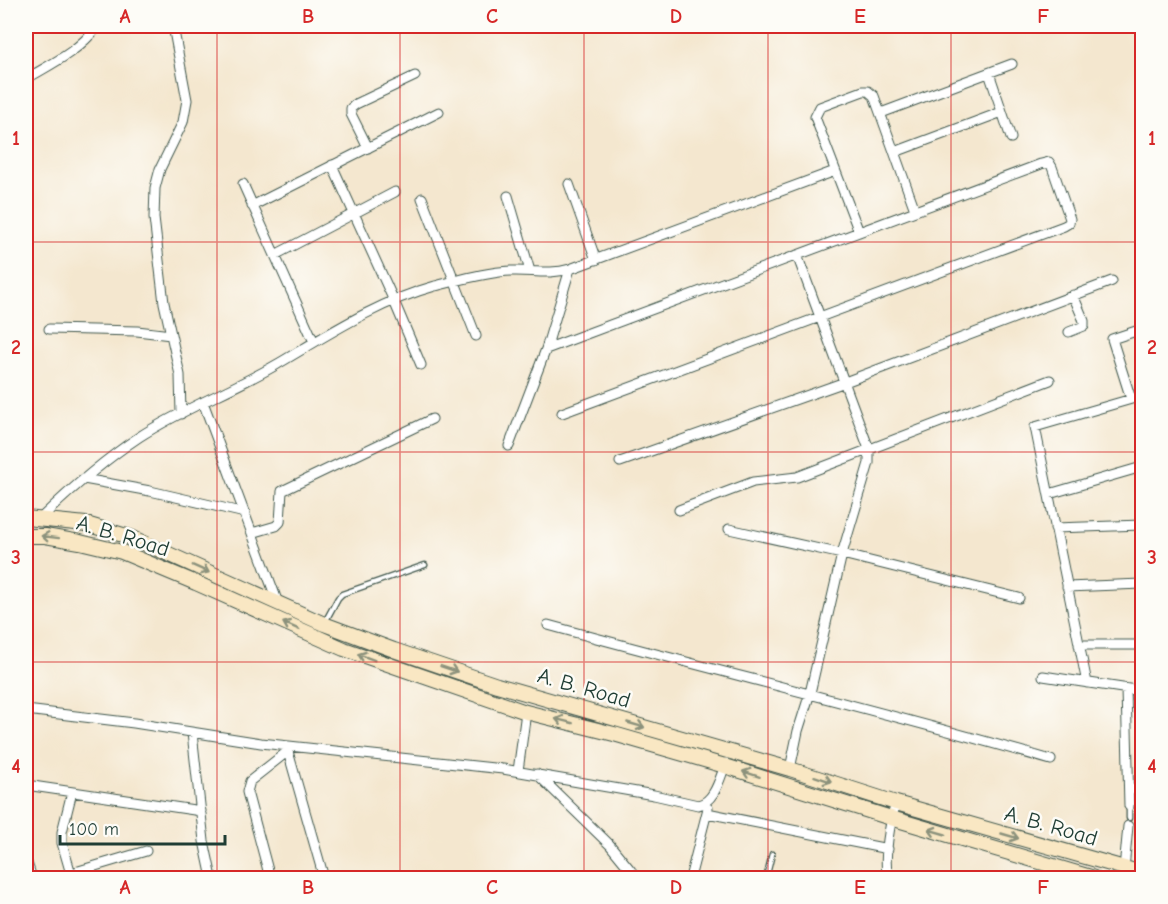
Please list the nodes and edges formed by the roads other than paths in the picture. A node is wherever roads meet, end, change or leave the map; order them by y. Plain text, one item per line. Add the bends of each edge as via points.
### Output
1 (98, 26) edge
2 (173, 26) edge
3 (1012, 64) dead end
4 (989, 73) junction
5 (415, 76) dead end
6 (26, 79) edge
7 (439, 112) dead end
8 (881, 112) junction
9 (1002, 112) junction
10 (1011, 138) dead end
11 (368, 147) junction
12 (895, 152) junction
13 (332, 165) junction
14 (835, 171) junction
15 (243, 184) dead end
16 (569, 184) dead end
17 (395, 192) dead end
18 (508, 196) dead end
19 (422, 198) dead end
20 (252, 206) junction
21 (915, 210) junction
22 (354, 214) junction
23 (859, 232) junction
24 (275, 255) junction
25 (797, 255) junction
26 (596, 260) junction
27 (570, 269) junction
28 (530, 271) junction
29 (1112, 281) dead end
30 (455, 282) junction
31 (1073, 295) junction
32 (394, 301) junction
33 (820, 317) junction
34 (1143, 328) edge
35 (49, 329) dead end
36 (1069, 332) dead end
37 (171, 335) junction
38 (476, 336) dead end
39 (314, 342) junction
40 (546, 350) junction
41 (421, 365) dead end
42 (1050, 380) dead end
43 (844, 382) junction
44 (1143, 396) edge
45 (1131, 399) junction
46 (203, 402) junction
47 (562, 413) dead end
48 (181, 414) junction
49 (432, 419) dead end
50 (509, 446) dead end
51 (869, 449) junction
52 (620, 462) dead end
53 (1143, 467) edge
54 (84, 479) junction
55 (1048, 494) junction
56 (679, 510) dead end
57 (245, 513) junction
58 (26, 518) edge
59 (40, 519) junction
60 (1143, 525) edge
61 (1055, 528) junction
62 (729, 529) dead end
63 (252, 533) junction
64 (26, 536) edge
65 (842, 554) junction
66 (425, 565) dead end
67 (1143, 584) edge
68 (1067, 587) junction
69 (1019, 598) dead end
70 (278, 603) junction
71 (324, 624) junction
72 (548, 625) dead end
73 (1079, 645) junction
74 (1143, 645) edge
75 (1043, 676) dead end
76 (1087, 683) junction
77 (1126, 688) junction
78 (1143, 691) edge
79 (810, 693) junction
80 (26, 710) edge
81 (526, 712) junction
82 (192, 733) junction
83 (288, 748) junction
84 (730, 753) junction
85 (1051, 760) dead end
86 (725, 766) junction
87 (790, 768) junction
88 (518, 771) junction
89 (537, 774) junction
90 (26, 785) edge
91 (1129, 789) junction
92 (1143, 790) edge
93 (72, 792) junction
94 (710, 799) junction
95 (896, 802) junction
96 (201, 811) junction
97 (707, 813) junction
98 (891, 818) junction
99 (888, 849) junction
100 (146, 851) dead end
101 (772, 854) dead end
102 (26, 860) edge
103 (1124, 869) junction
104 (1143, 873) edge
105 (71, 874) junction
106 (886, 877) edge
107 (32, 879) edge
108 (55, 879) edge
109 (212, 879) edge
110 (270, 879) edge
111 (324, 879) edge
112 (637, 879) edge
113 (690, 879) edge
114 (766, 879) edge
115 (913, 879) edge
116 (1094, 879) edge

1 - 6 street via 76,49
2 - 37 street via 187,100 183,122 155,188 154,218
3 - 4 street
4 - 8 street
4 - 9 street
5 - 11 street via 351,108
7 - 11 street
8 - 12 street
8 - 14 street via 868,91 820,106 816,111
9 - 10 street
9 - 12 street
11 - 13 street
12 - 21 street
13 - 20 street
13 - 22 street
14 - 23 street
14 - 26 street
15 - 20 street
16 - 26 street
17 - 22 street
18 - 28 street
19 - 30 street
20 - 24 street
21 - 23 street
21 - 33 street via 1048,162 1070,219 1069,223
22 - 24 street
22 - 32 street
23 - 25 street
24 - 39 street
25 - 33 street
25 - 40 street
26 - 27 street
27 - 28 street via 554,274
27 - 40 street
28 - 30 street via 492,273
29 - 31 street
30 - 32 street
30 - 38 street
31 - 36 street via 1084,326
31 - 43 street
32 - 39 street
32 - 41 street
33 - 43 street
33 - 47 street
34 - 45 street via 1112,339
35 - 37 street
37 - 48 street via 180,375
39 - 46 street
40 - 50 street
42 - 51 street
43 - 51 street
43 - 52 street
44 - 45 street
45 - 55 street via 1035,427
46 - 48 street
46 - 57 street
48 - 54 street via 140,436
49 - 63 street via 282,491 280,522
51 - 56 street via 797,477 753,482
51 - 65 street via 867,472
53 - 55 street
54 - 57 street
54 - 59 street
55 - 61 street
57 - 63 street
58 - 59 main road, A. B. Road
59 -> 70 main road, A. B. Road via 86,524 133,538
60 - 61 street
61 - 68 street
62 - 65 street
63 - 70 street
81 -> 64 main road, A. B. Road via 344,649 122,552 45,536
65 - 69 street
65 - 79 street
66 - 71 lane via 342,594
67 - 68 street
68 - 73 street
70 - 71 main road, A. B. Road
71 -> 84 main road, A. B. Road via 528,694
72 - 79 street
73 - 74 street
73 - 76 street
75 - 76 street
76 - 77 street
77 - 78 street
77 - 91 street
79 - 85 street
79 - 87 street
80 - 82 street
86 -> 81 main road, A. B. Road
81 - 88 street
82 - 83 street
82 - 96 street
83 - 88 street
83 - 110 street via 250,781 247,792
83 - 111 street
84 - 86 street
84 - 87 main road, A. B. Road
86 - 94 street
98 -> 86 main road, A. B. Road
87 -> 95 main road, A. B. Road
88 - 89 street
89 - 94 street via 698,805
89 - 112 street via 610,845
90 - 93 street
91 - 92 street
91 - 103 street
93 - 96 street
93 - 105 street via 62,832
94 - 97 street
95 - 98 street
95 -> 103 main road, A. B. Road
96 - 109 street
97 - 99 street
97 - 113 street
98 - 99 street
116 -> 98 main road, A. B. Road
99 - 106 street
100 - 105 street
101 - 114 lane
102 - 107 street
103 - 104 main road, A. B. Road
105 - 108 street
106 - 115 lane

